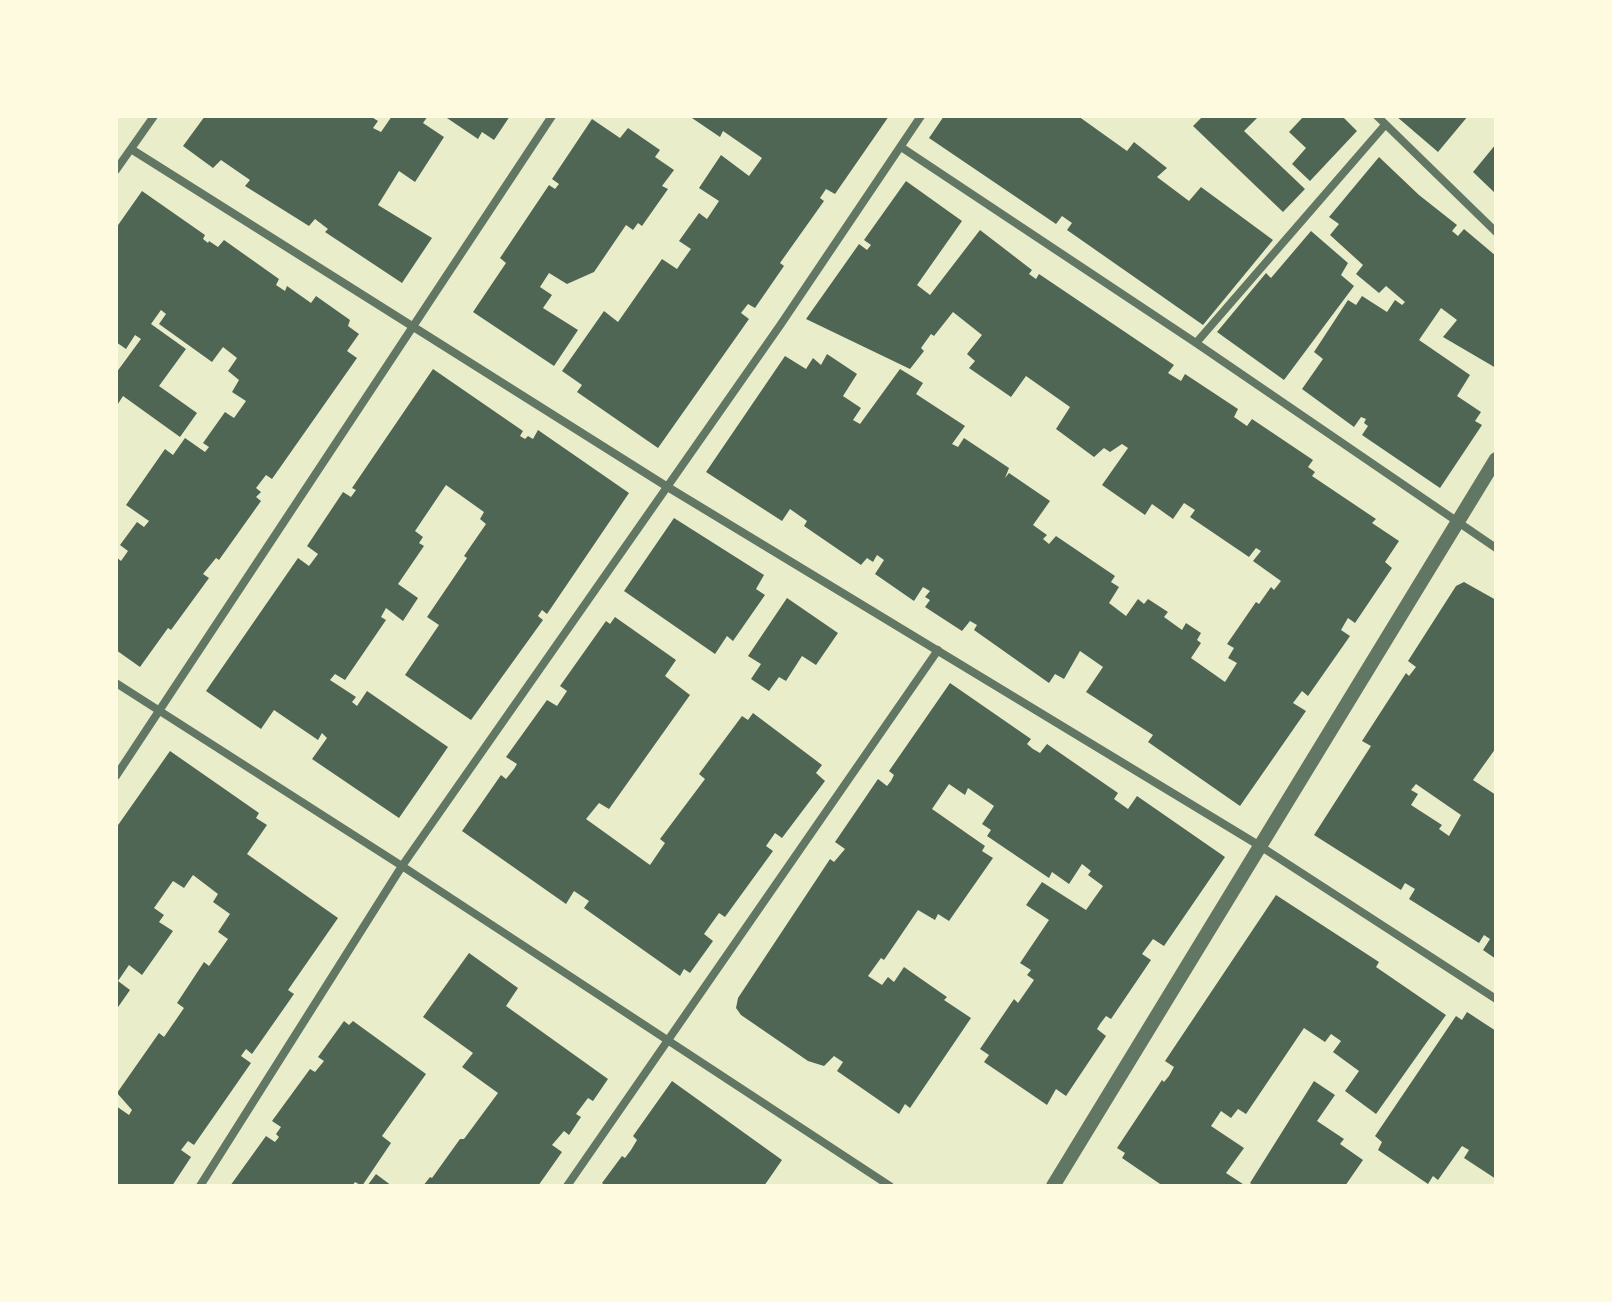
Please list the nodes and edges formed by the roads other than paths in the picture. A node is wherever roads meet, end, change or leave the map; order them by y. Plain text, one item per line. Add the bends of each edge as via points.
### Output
1 (154, 116) edge
2 (552, 116) edge
3 (921, 116) edge
4 (1377, 116) edge
5 (1385, 125) junction
6 (901, 147) junction
7 (131, 149) junction
8 (116, 170) edge
9 (1496, 232) edge
10 (415, 326) junction
11 (1196, 343) junction
12 (1496, 459) edge
13 (666, 486) junction
14 (1458, 522) junction
15 (1496, 548) edge
16 (938, 650) junction
17 (116, 683) edge
18 (160, 710) junction
19 (116, 776) edge
20 (1260, 846) junction
21 (402, 866) junction
22 (1496, 999) edge
23 (670, 1040) junction
24 (200, 1186) edge
25 (567, 1186) edge
26 (890, 1186) edge
27 (1053, 1186) edge

1 - 7 street
2 - 10 street
3 - 6 street
4 - 5 street
5 - 9 street
5 - 11 street
6 - 11 street
6 - 13 street
7 - 8 street
7 - 10 street
10 - 13 street
10 - 18 street
11 - 14 street
12 - 14 street
13 - 16 street
13 - 21 street
14 - 15 street
14 - 20 street
16 - 20 street
16 - 23 street
17 - 18 street
18 - 19 street
18 - 21 street
20 - 22 street
20 - 27 street
21 - 23 street
21 - 24 street
23 - 25 street
23 - 26 street

